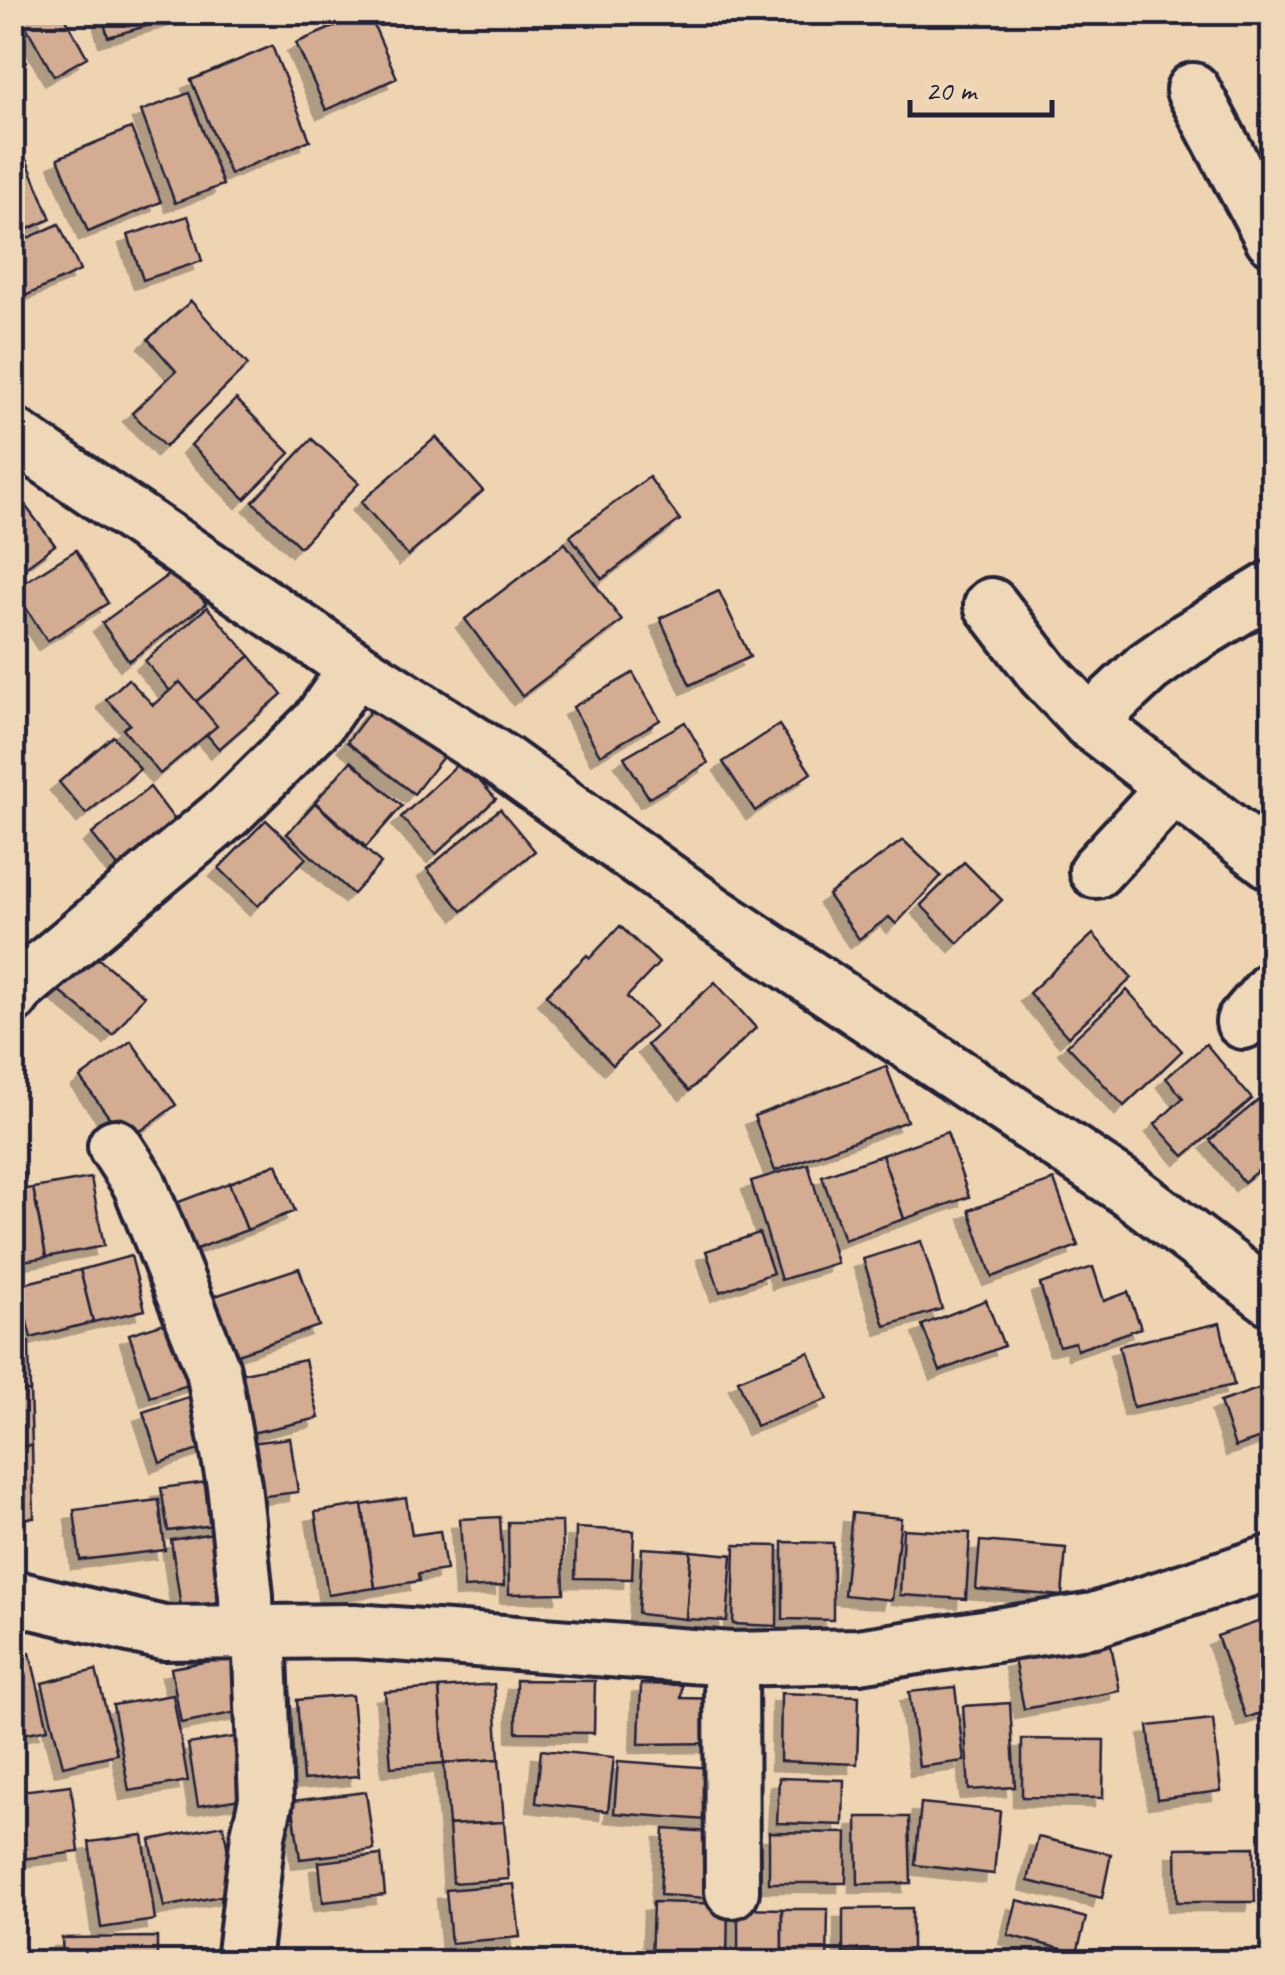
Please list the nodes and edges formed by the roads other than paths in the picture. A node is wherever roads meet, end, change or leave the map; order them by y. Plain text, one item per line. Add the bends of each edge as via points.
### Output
1 (1193, 90) dead end
2 (1272, 238) edge
3 (12, 434) edge
4 (1272, 588) edge
5 (991, 605) dead end
6 (356, 668) junction
7 (1088, 722) junction
8 (1173, 788) junction
9 (1272, 862) edge
10 (1096, 871) dead end
11 (12, 997) edge
12 (114, 1146) dead end
13 (1272, 1299) edge
14 (1272, 1562) edge
15 (12, 1597) edge
16 (252, 1632) junction
17 (731, 1659) junction
18 (732, 1891) dead end
19 (243, 1962) edge

1 - 2 street
3 - 6 street
4 - 7 street via 1174,648
5 - 7 street
6 - 11 street via 318,723 229,811
6 - 13 street via 1129,1190
7 - 8 street
8 - 9 street
8 - 10 street
12 - 16 street via 139,1183 213,1370
14 - 17 street via 1094,1620 859,1656
15 - 16 street via 163,1633
16 - 17 street via 354,1632
16 - 19 street via 266,1800
17 - 18 street

